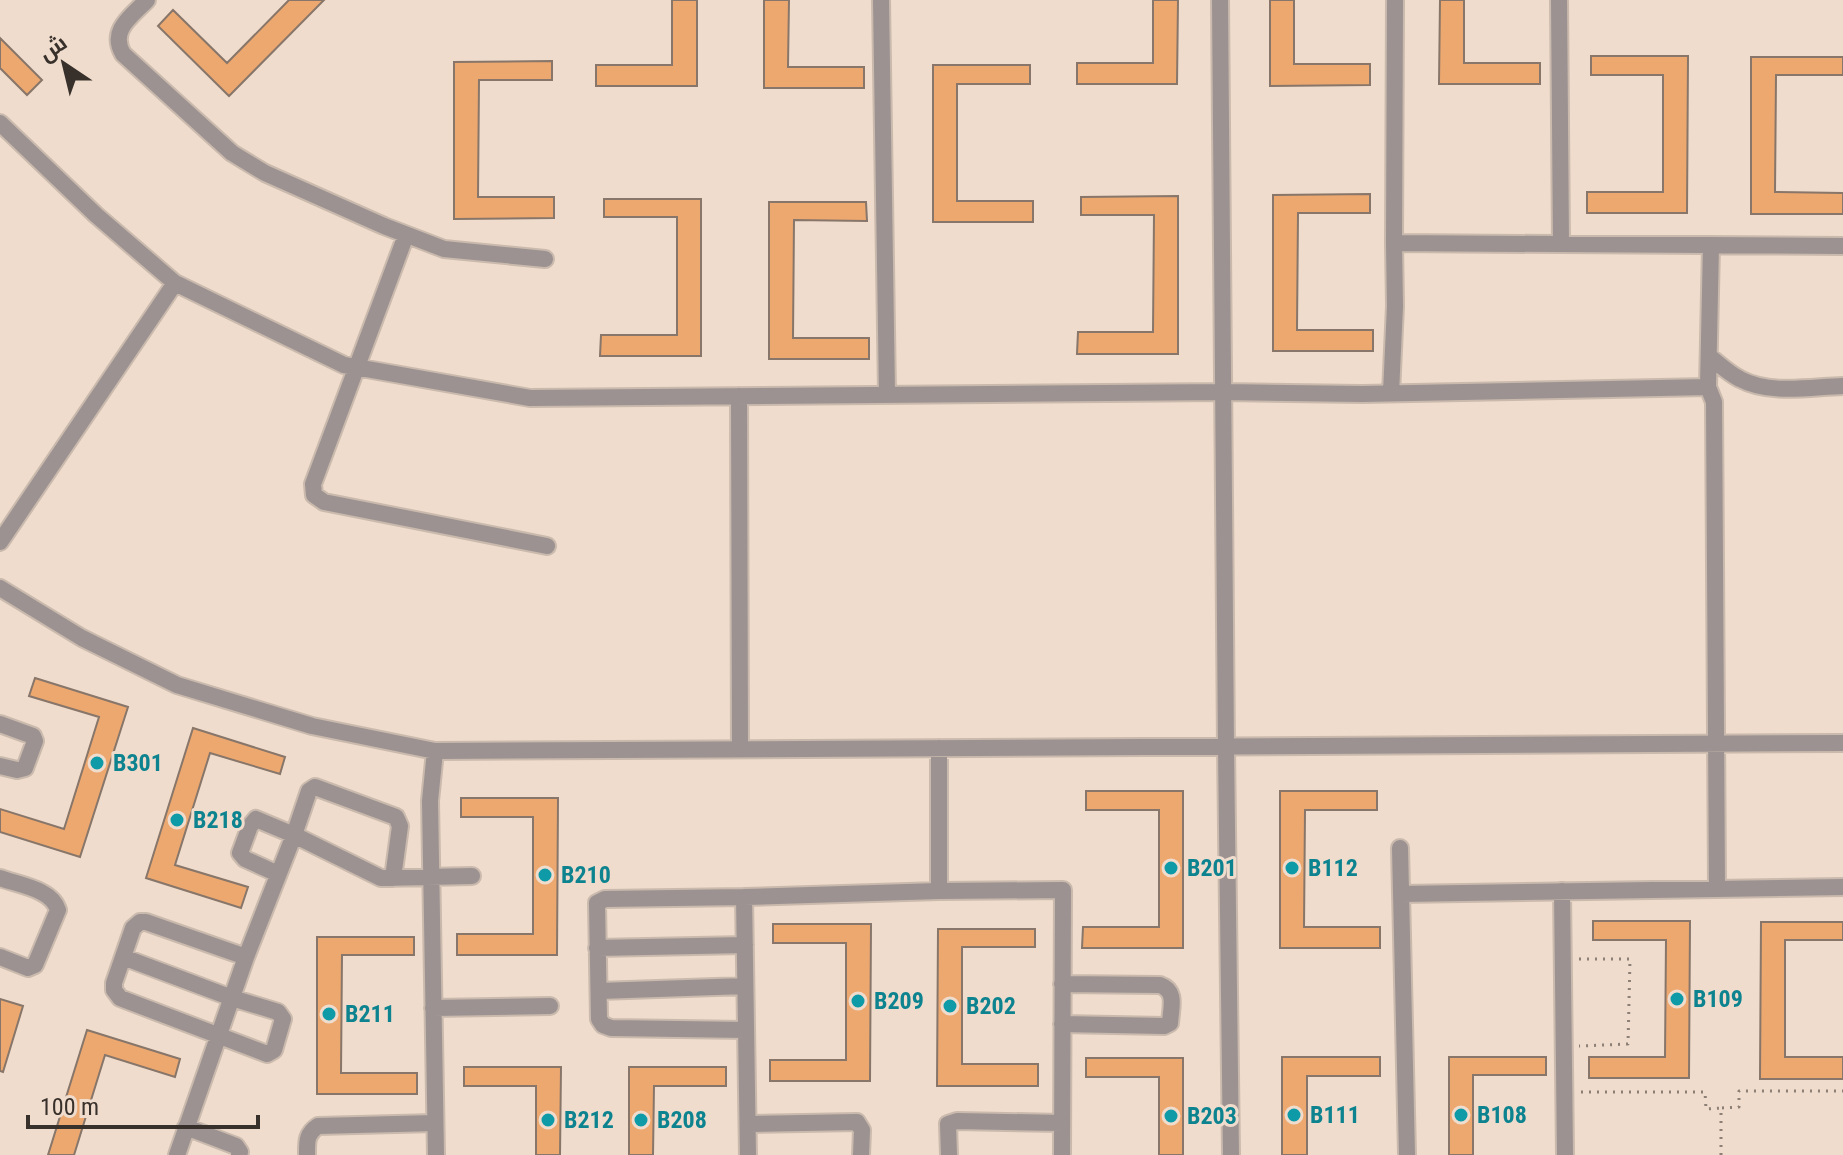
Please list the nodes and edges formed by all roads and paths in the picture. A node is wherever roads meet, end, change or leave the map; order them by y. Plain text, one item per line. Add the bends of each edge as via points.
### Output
1 (147, 0) edge
2 (881, 0) edge
3 (1220, 0) edge
4 (1395, 0) edge
5 (1559, 0) edge
6 (0, 123) edge
7 (406, 235) junction
8 (1394, 243) junction
9 (1561, 244) junction
10 (1711, 245) junction
11 (1843, 246) edge
12 (545, 259) dead end
13 (175, 283) junction
14 (1709, 356) junction
15 (356, 367) junction
16 (1843, 386) edge
17 (1708, 387) junction
18 (1223, 392) junction
19 (1391, 393) junction
20 (887, 394) junction
21 (739, 396) junction
22 (0, 542) edge
23 (547, 546) dead end
24 (0, 588) edge
25 (0, 725) edge
26 (1843, 743) edge
27 (1716, 744) junction
28 (1226, 747) junction
29 (939, 748) junction
30 (740, 749) junction
31 (435, 751) junction
32 (0, 766) edge
33 (294, 835) junction
34 (1400, 848) dead end
35 (278, 874) junction
36 (472, 876) dead end
37 (431, 877) junction
38 (0, 878) edge
39 (393, 878) junction
40 (1843, 887) edge
41 (1717, 889) junction
42 (939, 891) junction
43 (1562, 891) junction
44 (1401, 894) junction
45 (744, 897) junction
46 (745, 945) junction
47 (597, 948) junction
48 (0, 957) edge
49 (123, 957) junction
50 (246, 957) junction
51 (1563, 959) junction
52 (1062, 984) junction
53 (745, 986) junction
54 (599, 991) junction
55 (232, 998) junction
56 (550, 1006) dead end
57 (433, 1008) junction
58 (1062, 1024) junction
59 (746, 1030) junction
60 (219, 1036) junction
61 (1579, 1046) dead end
62 (1843, 1091) edge
63 (1579, 1092) dead end
64 (1721, 1108) junction
65 (435, 1123) junction
66 (1062, 1123) junction
67 (748, 1124) junction
68 (186, 1127) junction
69 (177, 1155) edge
70 (239, 1155) edge
71 (307, 1155) edge
72 (436, 1155) edge
73 (748, 1155) edge
74 (861, 1155) edge
75 (949, 1155) edge
76 (1062, 1155) edge
77 (1231, 1155) edge
78 (1407, 1155) edge
79 (1565, 1155) edge
80 (1721, 1155) edge

1 - 7 street via 125,23 117,44 232,153 265,173
2 - 20 street
3 - 18 street
4 - 8 street
5 - 9 street
6 - 13 street
7 - 12 street via 444,249
7 - 15 street
8 - 9 street
8 - 19 street
9 - 10 street
10 - 11 street
10 - 14 street
13 - 15 street
13 - 22 street
14 - 16 street via 1743,381 1772,389
14 - 17 street
15 - 21 street via 530,398
15 - 23 street via 313,484 314,495 324,502
17 - 19 street
17 - 27 street via 1714,402
18 - 19 street
18 - 20 street
18 - 28 street
20 - 21 street
21 - 30 street
24 - 31 street via 82,638 177,685 312,726
25 - 32 street via 35,741 25,768
26 - 27 street
27 - 28 street
27 - 41 street
28 - 29 street
28 - 77 street
29 - 30 street
29 - 42 street
30 - 31 street
31 - 37 street
33 - 35 street
33 - 35 street via 256,819 250,826 240,853
33 - 39 street via 381,878
33 - 39 street via 315,787 396,817 400,826
34 - 44 street
35 - 50 street
36 - 37 street
37 - 39 street
37 - 57 street
38 - 48 street via 49,896 58,910 35,965 28,968
40 - 41 street
41 - 43 street
42 - 45 street
42 - 52 street via 1063,890
43 - 44 street
43 - 51 street
44 - 78 street
45 - 46 street
45 - 47 street via 605,899 597,903
46 - 47 street
46 - 53 street
47 - 54 street
49 - 50 street via 140,922
49 - 55 street
49 - 60 street via 114,983 120,998
50 - 55 street
51 - 61 path via 1630,959 1628,1044
51 - 79 street
52 - 58 street
52 - 58 street via 1160,985 1171,993 1170,1023 1164,1026
53 - 54 street
53 - 59 street
54 - 59 street via 599,1019 611,1028
55 - 60 street
55 - 60 street via 278,1012 283,1019 274,1050 267,1054
56 - 57 street
57 - 65 street
58 - 66 street
59 - 67 street
60 - 68 street
62 - 64 path via 1739,1091 1739,1107
63 - 64 path via 1705,1092 1706,1109
64 - 80 path
65 - 71 street via 318,1126 307,1138
65 - 72 street
66 - 75 street via 957,1121 948,1124
66 - 76 street
67 - 73 street
67 - 74 street via 857,1122 862,1130
68 - 69 street
68 - 70 street via 236,1146

